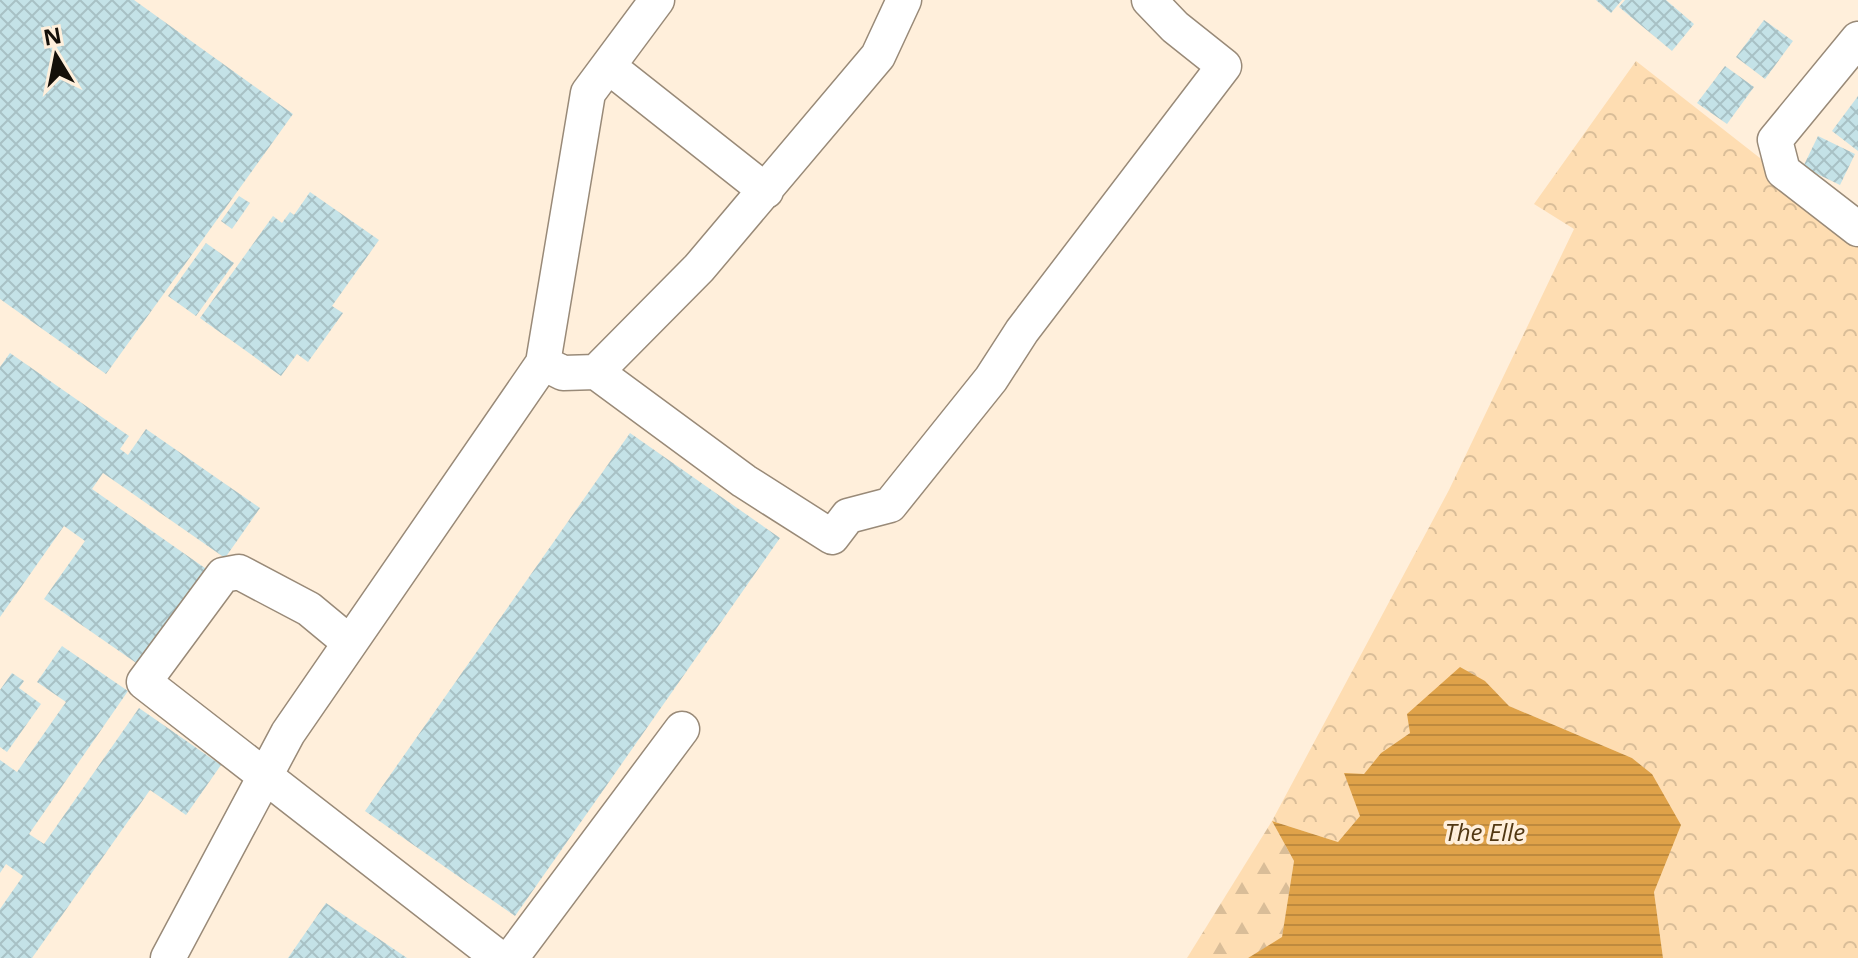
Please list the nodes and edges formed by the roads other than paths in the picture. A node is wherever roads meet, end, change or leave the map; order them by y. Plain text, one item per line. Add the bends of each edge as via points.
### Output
1 (657, 0) edge
2 (904, 0) edge
3 (1149, 0) edge
4 (1858, 39) edge
5 (608, 66) junction
6 (766, 191) junction
7 (1858, 229) edge
8 (543, 363) junction
9 (596, 372) junction
10 (350, 643) junction
11 (682, 729) dead end
12 (267, 778) junction
13 (168, 958) edge
14 (499, 958) edge
15 (511, 958) edge

1 - 5 street
2 - 6 street via 878,56
3 - 9 street via 1224,66 991,379 890,505 848,516 832,537 744,481
4 - 7 street via 1775,140 1783,171
5 - 6 street
5 - 8 street via 588,93
6 - 9 street
8 - 9 street via 563,373
8 - 10 street
10 - 12 street via 288,733
10 - 12 street via 309,609 239,572 223,575 144,682
11 - 15 street
12 - 13 street
12 - 14 street

